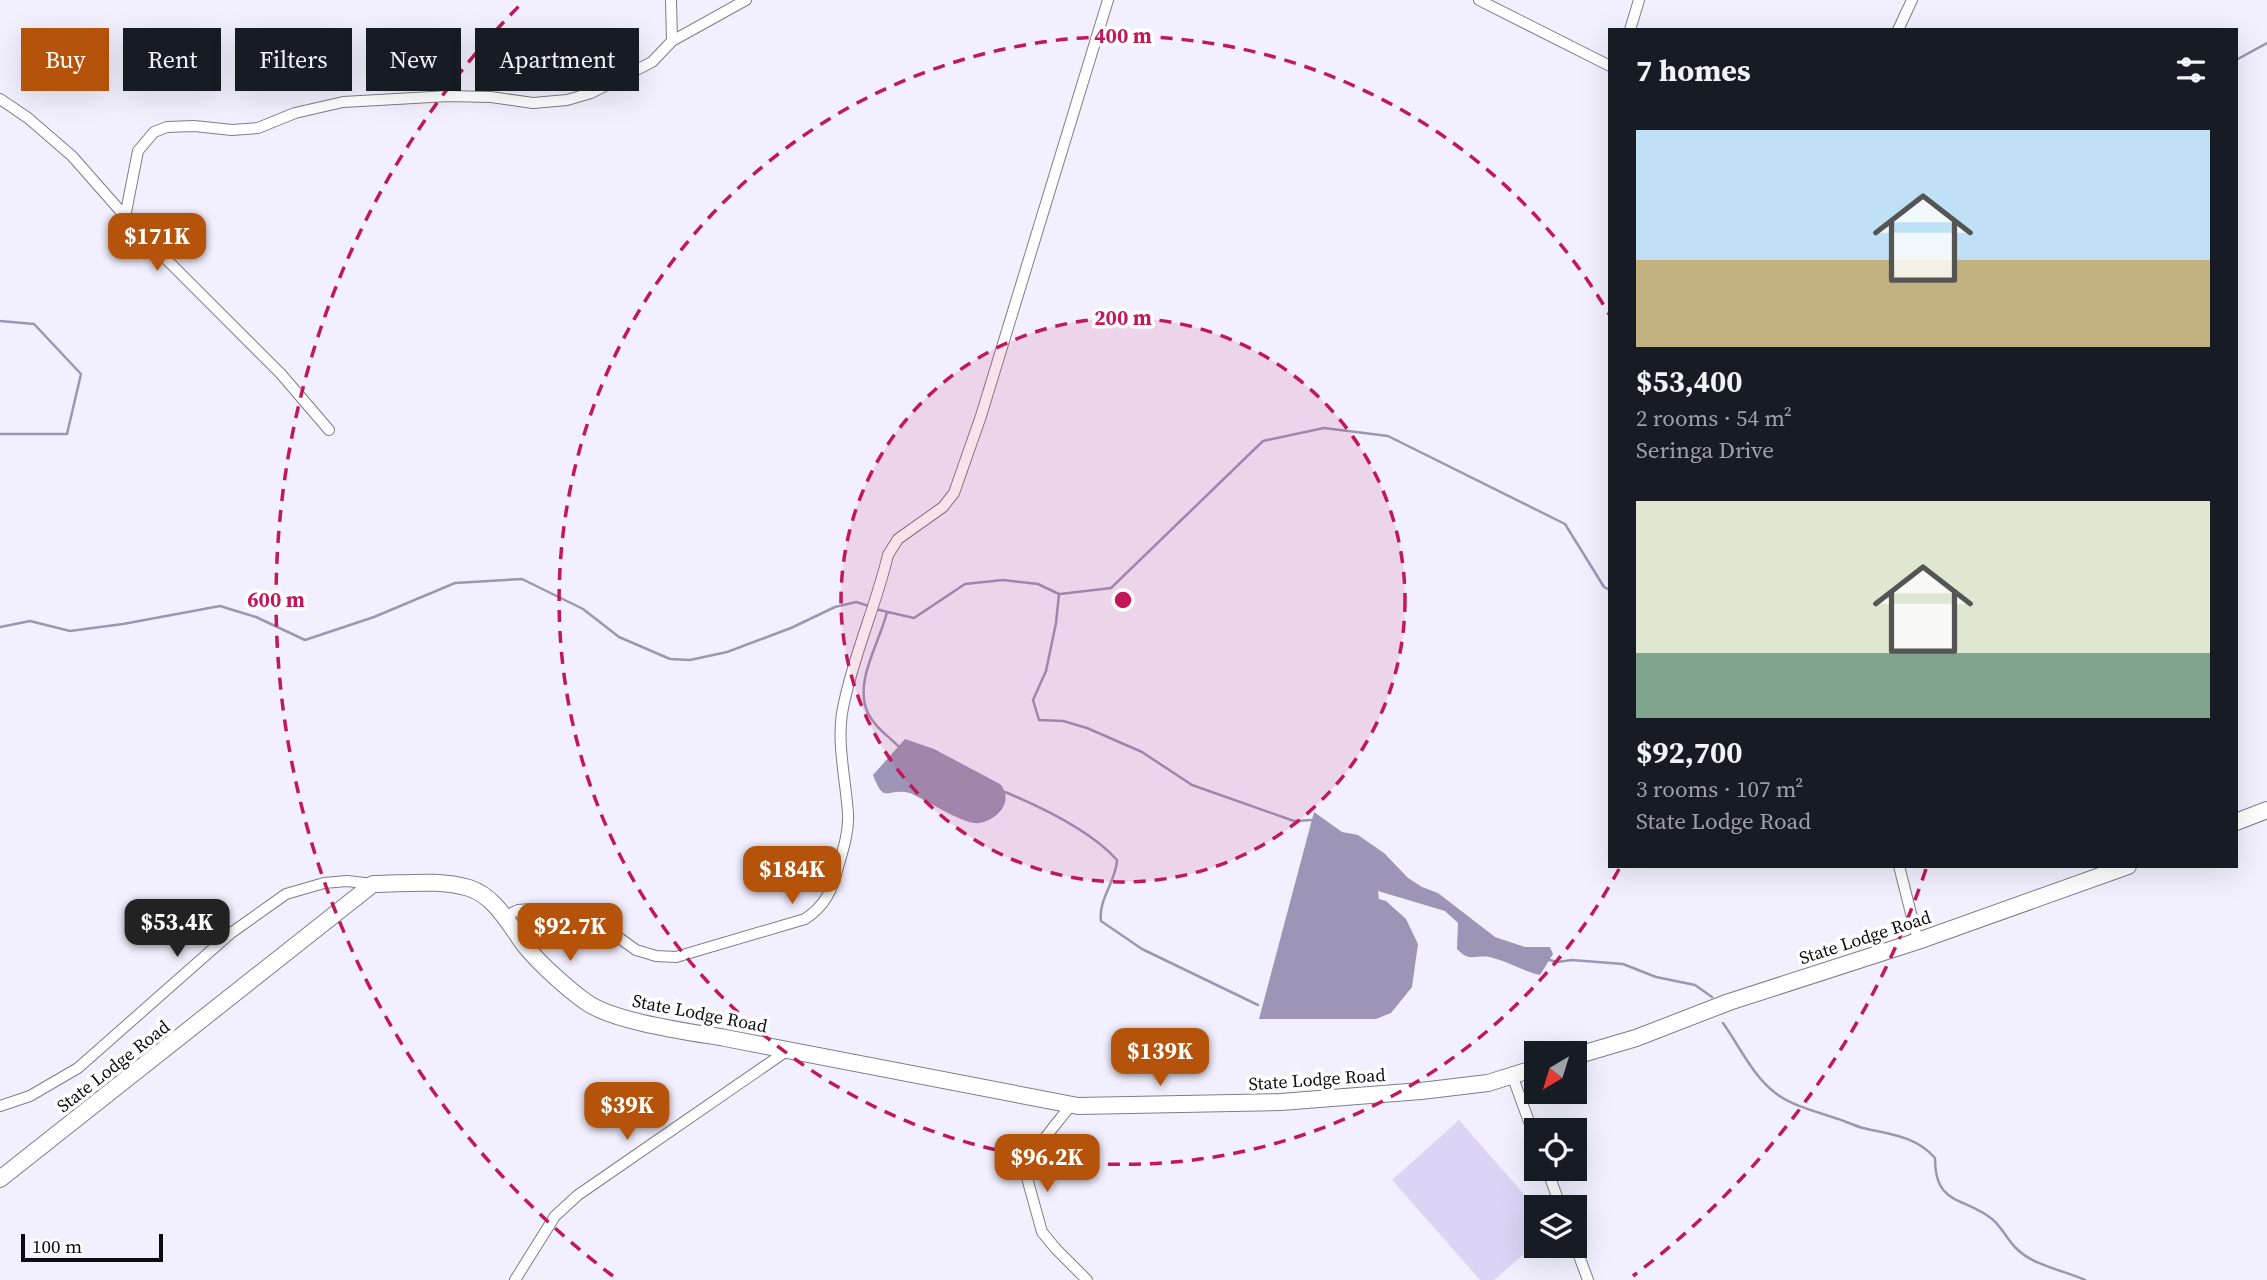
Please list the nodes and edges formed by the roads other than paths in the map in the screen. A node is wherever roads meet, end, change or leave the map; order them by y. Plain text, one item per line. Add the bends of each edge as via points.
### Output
1 (671, 0) edge
2 (746, 0) edge
3 (1108, 0) edge
4 (1479, 0) edge
5 (1639, 0) edge
6 (1912, 0) edge
7 (1631, 28) edge
8 (1899, 28) edge
9 (672, 41) junction
10 (1608, 65) edge
11 (0, 99) edge
12 (125, 217) junction
13 (330, 430) dead end
14 (2267, 810) edge
15 (2238, 821) edge
16 (1900, 868) edge
17 (2121, 868) edge
18 (373, 884) junction
19 (506, 916) junction
20 (1918, 941) junction
21 (788, 1050) junction
22 (1587, 1052) edge
23 (1524, 1072) edge
24 (1512, 1075) junction
25 (1072, 1105) junction
26 (0, 1106) edge
27 (1528, 1118) edge
28 (0, 1179) edge
29 (1580, 1258) edge
30 (516, 1280) edge
31 (1087, 1280) edge
32 (1588, 1280) edge

1 - 9 street
2 - 9 street
3 - 19 street via 954,493 943,507 893,544 879,587 842,710 848,817 827,898 806,919 665,957 636,950 581,914 531,909
4 - 10 street
5 - 7 street
6 - 8 street
9 - 12 street via 652,62 567,100 533,103 449,96 343,102 295,113 258,128 167,127 154,132 138,151
11 - 12 street via 72,156
12 - 13 street via 281,374
14 - 15 street
16 - 20 street
17 - 20 street, State Lodge Road
18 - 19 street, State Lodge Road via 444,884 471,889
18 - 26 street via 324,883 286,894 231,933 78,1068 30,1096
18 - 28 street, State Lodge Road
19 - 21 street, State Lodge Road via 528,949 588,1004 676,1030
20 - 22 street, State Lodge Road
21 - 25 street, State Lodge Road
21 - 30 street via 578,1195 555,1216
23 - 24 street, State Lodge Road
24 - 25 street, State Lodge Road via 1488,1083 1281,1102
24 - 27 street
25 - 31 street via 1040,1146 1027,1178 1042,1232
29 - 32 street

